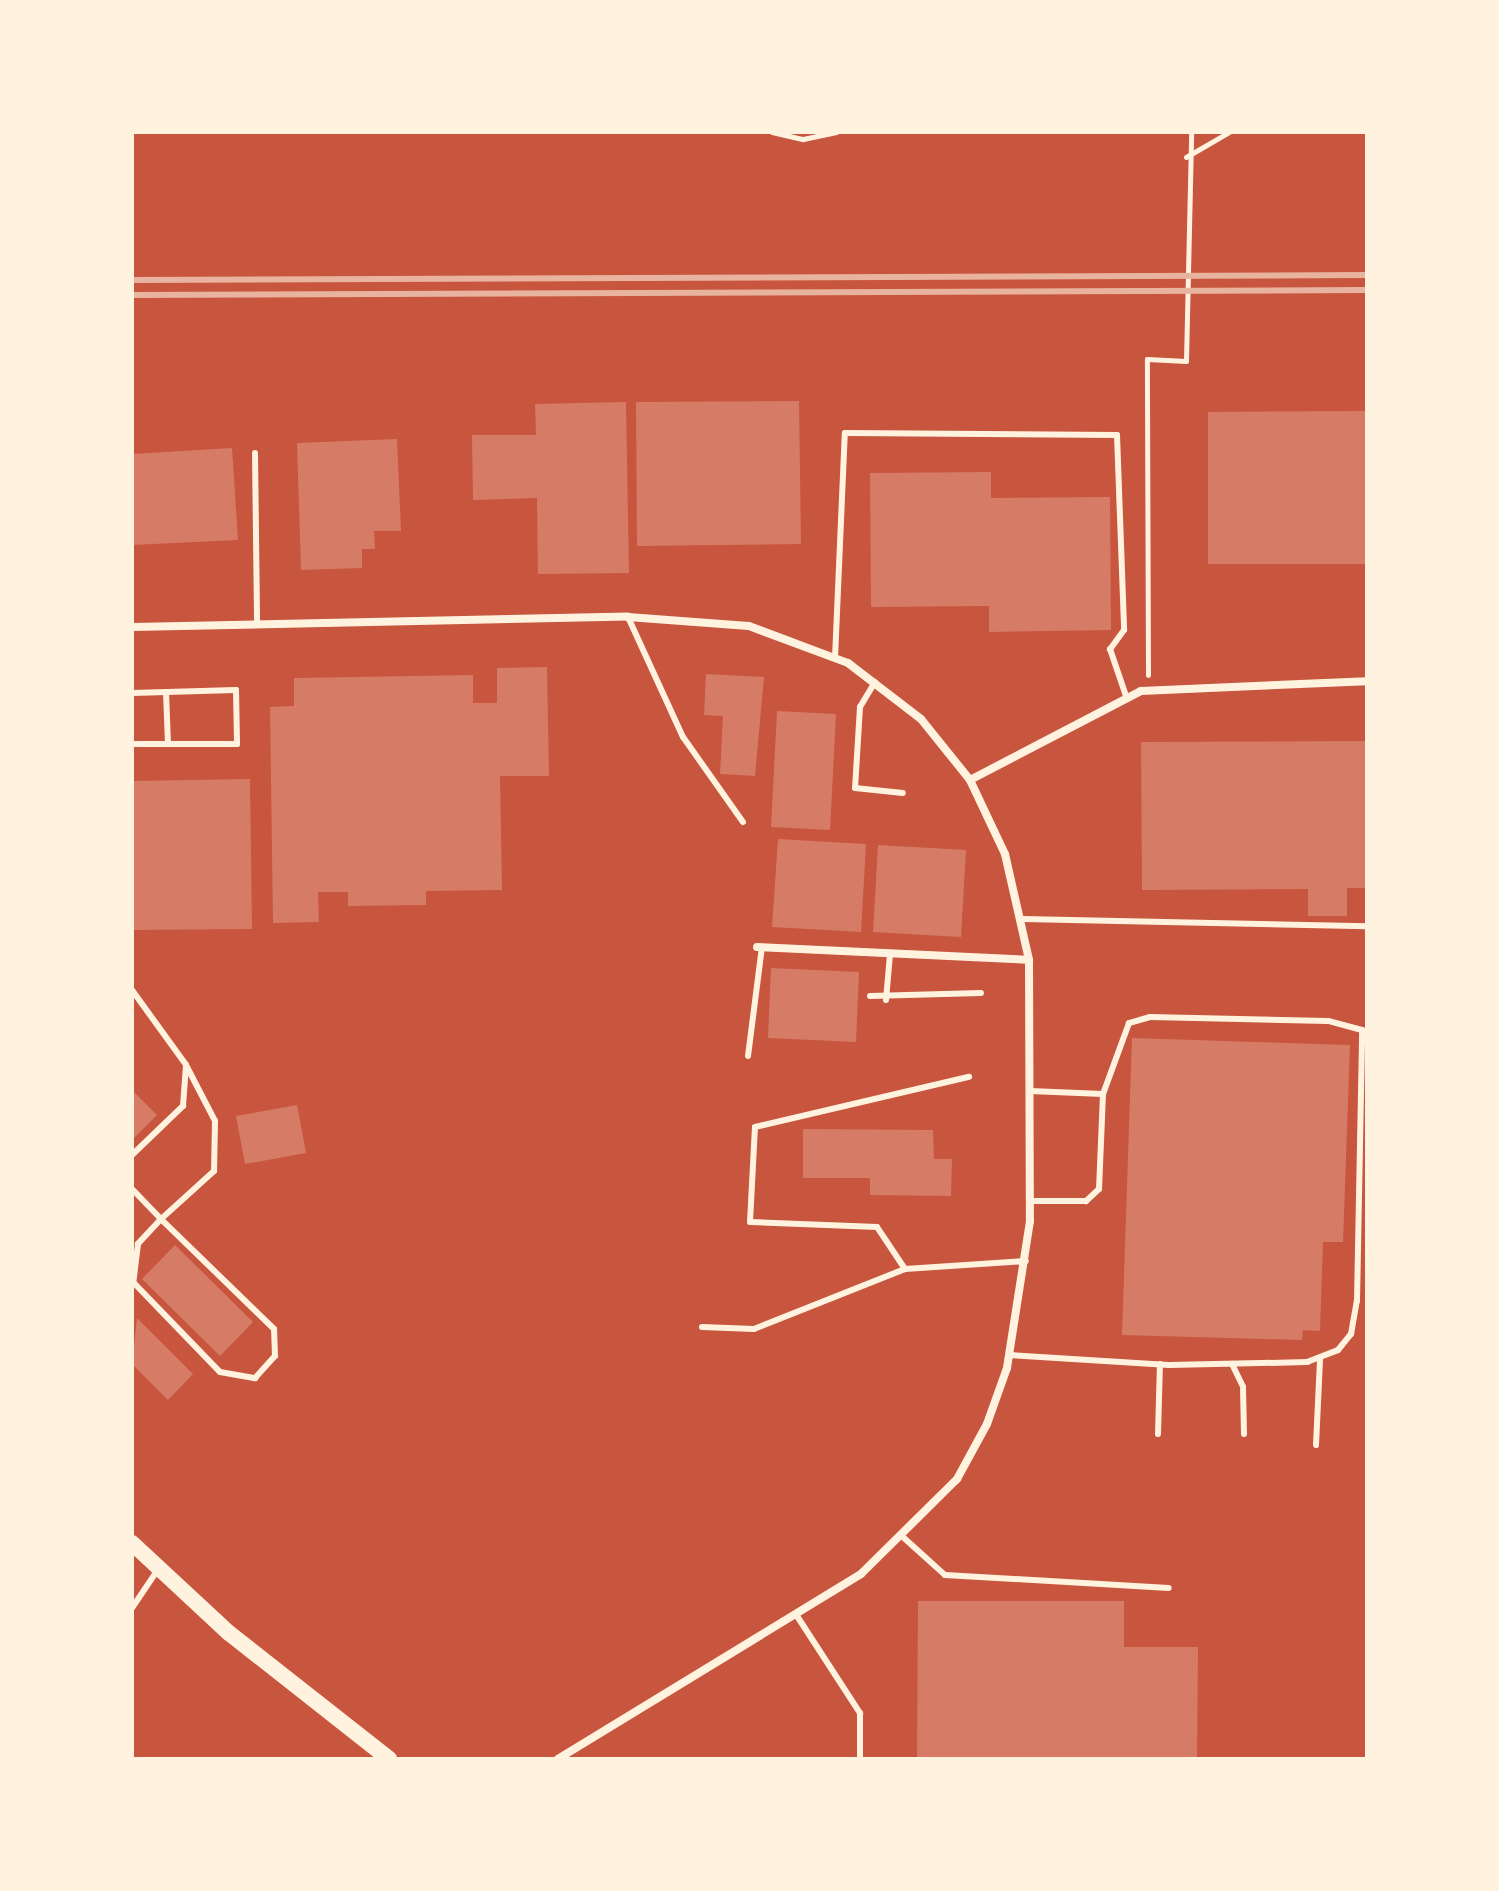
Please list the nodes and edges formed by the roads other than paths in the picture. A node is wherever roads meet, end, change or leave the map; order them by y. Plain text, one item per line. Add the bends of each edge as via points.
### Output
1 (255, 453) dead end
2 (628, 617) junction
3 (257, 621) junction
4 (132, 627) edge
5 (835, 658) junction
6 (1367, 681) edge
7 (875, 682) junction
8 (166, 692) junction
9 (132, 693) edge
10 (1126, 696) junction
11 (132, 744) edge
12 (168, 744) junction
13 (970, 780) junction
14 (903, 793) dead end
15 (743, 822) dead end
16 (1023, 919) junction
17 (1367, 926) edge
18 (759, 947) joint
19 (890, 954) junction
20 (1029, 960) junction
21 (132, 990) edge
22 (981, 993) dead end
23 (870, 996) dead end
24 (886, 1000) junction
25 (748, 1056) dead end
26 (186, 1065) junction
27 (969, 1077) dead end
28 (1030, 1091) junction
29 (1103, 1094) junction
30 (132, 1155) edge
31 (132, 1189) edge
32 (1030, 1201) junction
33 (161, 1219) junction
34 (1026, 1261) junction
35 (905, 1269) junction
36 (702, 1327) dead end
37 (1009, 1355) junction
38 (1320, 1360) junction
39 (1160, 1364) junction
40 (1232, 1364) junction
41 (1158, 1434) dead end
42 (1244, 1434) dead end
43 (1316, 1445) dead end
44 (904, 1538) junction
45 (132, 1543) edge
46 (157, 1571) junction
47 (1169, 1588) dead end
48 (132, 1608) edge
49 (797, 1616) junction
50 (389, 1759) edge
51 (558, 1759) edge
52 (860, 1759) edge

1 - 3 lane
2 - 3 street
2 - 5 street via 749,626
2 - 15 lane via 683,737
3 - 4 street
5 - 7 street
5 - 10 lane via 845,433 1117,435 1124,630 1110,649
6 - 10 street via 1148,689
7 - 13 street via 921,719
7 - 14 lane via 860,707 855,788
8 - 9 lane
8 - 12 lane
8 - 12 lane via 236,690 237,744
10 - 13 street
11 - 12 lane
13 - 16 street via 1005,854
16 - 17 lane
16 - 20 street
18 - 19 street
18 - 25 lane
19 - 20 street
19 - 24 lane
20 - 28 street
21 - 26 lane
22 - 24 lane
23 - 24 lane
26 - 30 lane via 183,1106
26 - 33 lane via 215,1121 214,1171
27 - 35 lane via 755,1127 750,1222 877,1227
28 - 29 lane
28 - 32 street
29 - 32 lane via 1096,1195 1086,1201
29 - 38 lane via 1119,1038 1129,1023 1150,1017 1328,1021 1362,1030 1357,1301 1351,1334
31 - 33 lane
32 - 34 street
33 - 33 lane via 138,1244 133,1282 220,1372 255,1378 275,1356 274,1329
34 - 35 lane
34 - 37 street
35 - 36 lane via 754,1329
37 - 39 lane
37 - 44 street via 987,1424 957,1479
38 - 40 lane
38 - 43 lane
39 - 40 lane
39 - 41 lane
40 - 42 lane via 1243,1387
44 - 47 lane via 945,1575
44 - 49 street
45 - 46 main road
46 - 48 lane
46 - 50 main road
49 - 51 street
49 - 52 lane via 860,1713

